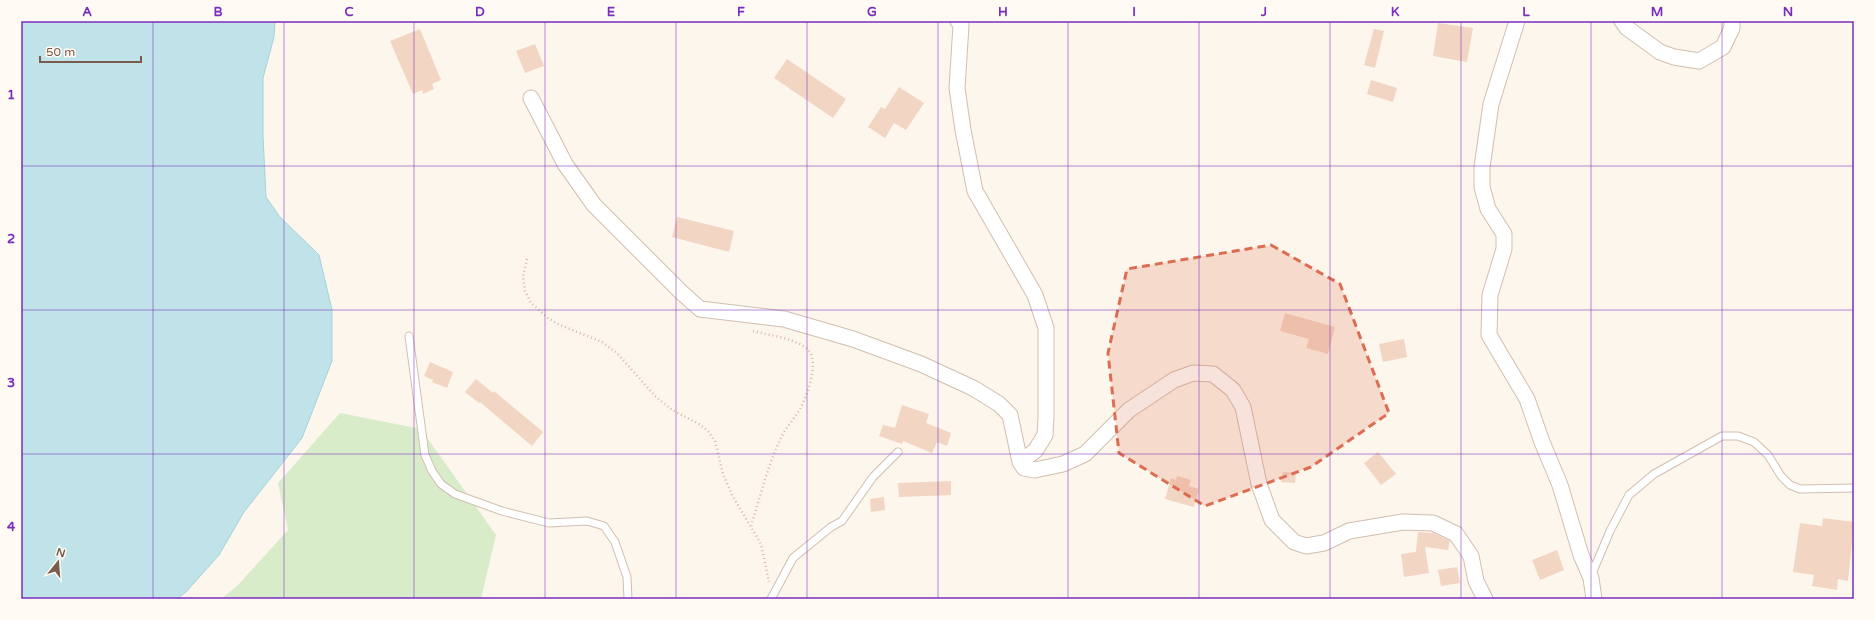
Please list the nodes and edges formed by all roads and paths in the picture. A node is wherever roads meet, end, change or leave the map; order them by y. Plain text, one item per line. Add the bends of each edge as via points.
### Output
1 (958, 21) edge
2 (1517, 21) edge
3 (1622, 21) edge
4 (1732, 21) edge
5 (531, 98) dead end
6 (527, 259) dead end
7 (748, 329) dead end
8 (409, 336) dead end
9 (898, 452) dead end
10 (1020, 462) junction
11 (1854, 488) edge
12 (751, 526) junction
13 (1590, 578) junction
14 (772, 598) edge
15 (628, 599) edge
16 (1485, 599) edge
17 (1594, 599) edge

1 - 10 street via 960,26 957,88 975,191 1035,295 1046,328 1045,435 1035,451
2 - 13 street via 1492,104 1482,167 1482,187 1488,209 1504,234 1504,249 1490,295 1489,335 1527,399 1560,485
3 - 4 street via 1627,28 1660,52 1699,61 1723,47 1732,28
5 - 10 street via 565,164 594,205 700,309 799,323 853,339 921,364 974,388 999,404 1010,415
6 - 12 path via 523,277 531,303 560,325 602,342 617,353 655,396 672,410 708,431 715,441 723,474 732,495
7 - 12 path via 802,345 810,351 813,358 812,377 806,395 779,442
8 - 15 lane via 425,455 441,484 455,494 502,511 549,523 587,521 604,526 615,542 627,577
9 - 14 lane via 872,477 842,521 793,558
10 - 16 street via 1024,468 1035,470 1063,464 1080,457 1129,410 1174,380 1193,373 1214,374 1233,390 1243,407 1260,484 1272,520 1294,542 1306,546 1324,543 1349,531 1403,522 1433,523 1456,534 1471,556 1476,581
11 - 13 lane via 1800,489 1790,485 1781,476 1768,455 1754,442 1738,436 1722,436 1654,474 1628,495
12 - 14 path via 761,544
13 - 17 street

